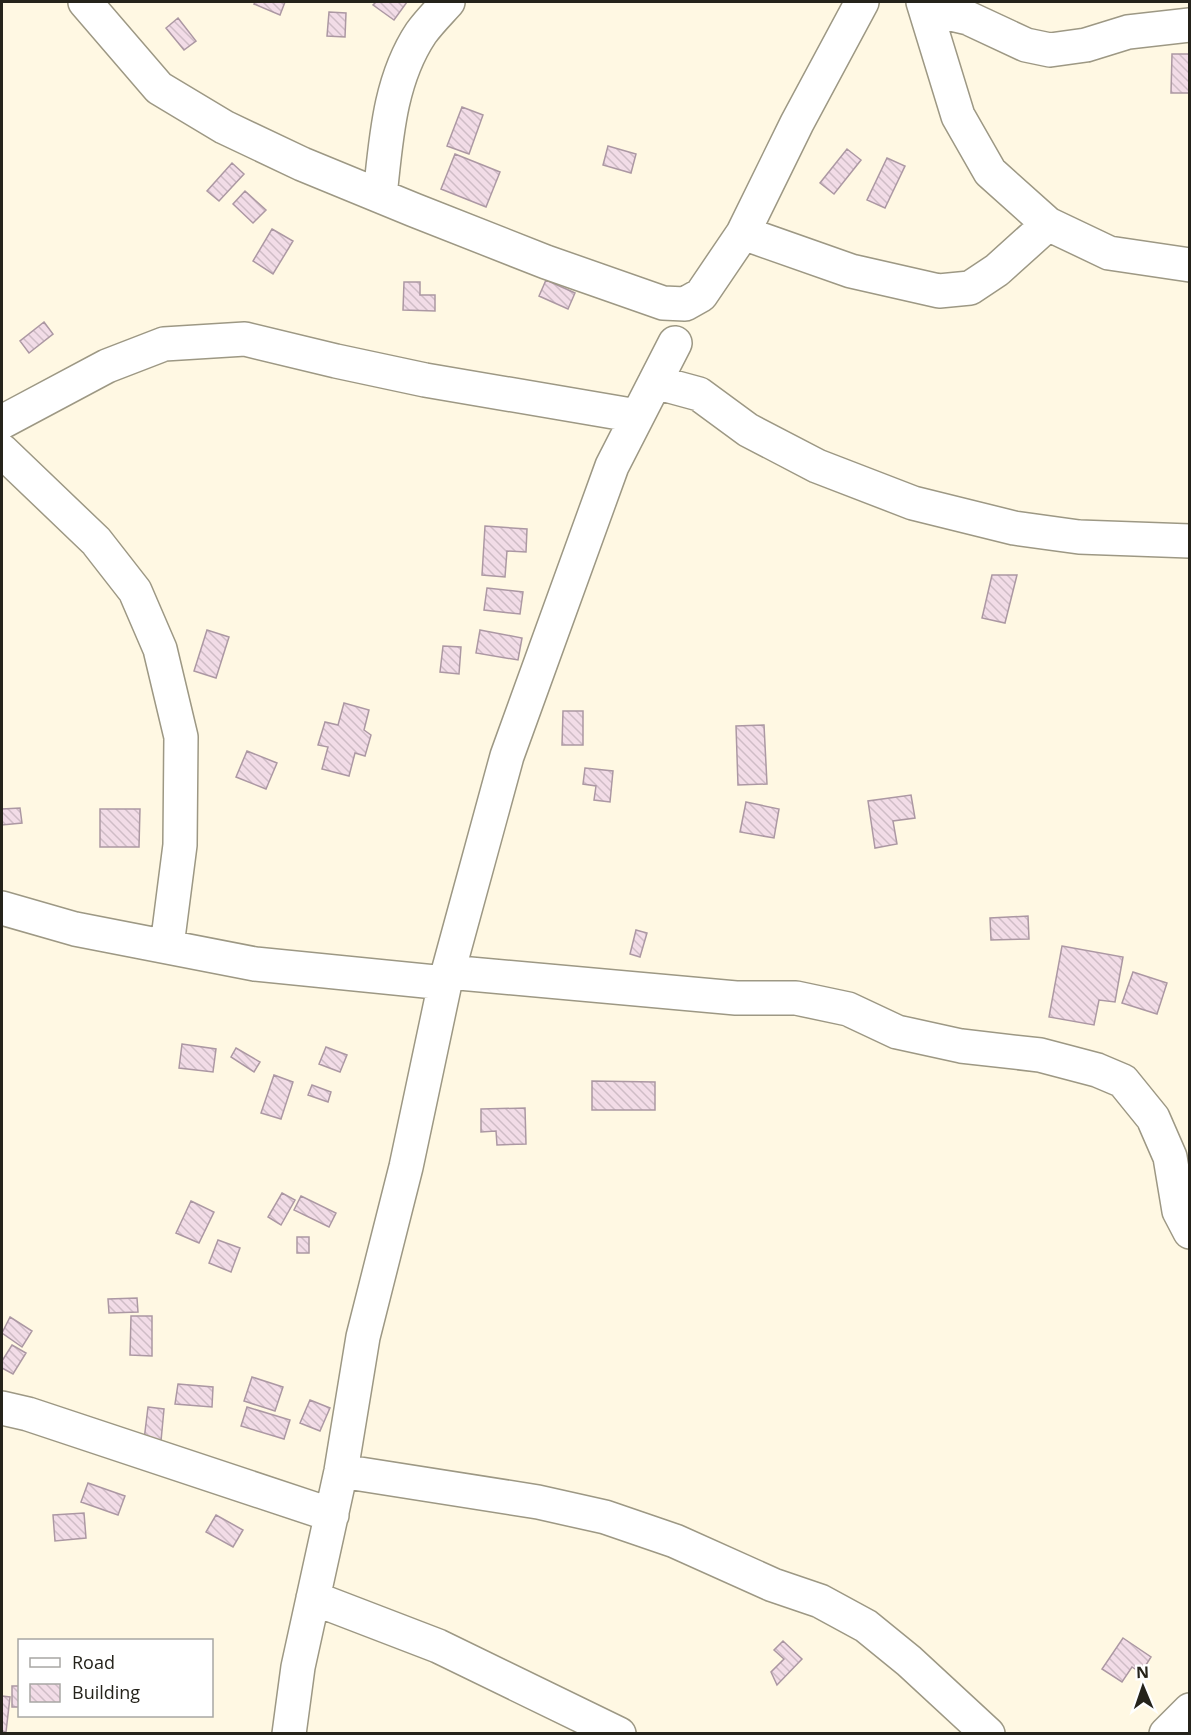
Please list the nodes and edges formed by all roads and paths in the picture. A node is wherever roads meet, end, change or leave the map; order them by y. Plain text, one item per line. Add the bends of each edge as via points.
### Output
1 (85, 2) edge
2 (448, 2) edge
3 (862, 2) edge
4 (924, 5) edge
5 (1190, 25) edge
6 (380, 196) junction
7 (1048, 224) junction
8 (743, 233) junction
9 (1190, 265) edge
10 (675, 343) dead end
11 (655, 382) junction
12 (637, 416) junction
13 (2, 422) edge
14 (2, 451) edge
15 (1190, 541) edge
16 (2, 908) edge
17 (167, 946) junction
18 (447, 978) junction
19 (1190, 1232) edge
20 (2, 1408) edge
21 (341, 1471) junction
22 (332, 1515) junction
23 (313, 1598) junction
24 (1190, 1710) edge
25 (289, 1734) edge
26 (619, 1734) edge
27 (988, 1734) edge
28 (1166, 1734) edge

1 - 6 street via 159,88 224,127
2 - 6 street via 421,34 399,76 387,130
3 - 8 street via 796,123
4 - 5 street via 968,18 1026,45 1050,50 1086,45 1128,32
4 - 7 street via 958,116 990,172
6 - 8 street via 546,262 663,303 685,304 701,295
7 - 8 street via 997,270 970,288 939,291 851,271
7 - 9 street via 1109,253
10 - 11 street
11 - 12 street
11 - 15 street via 699,394 748,430 817,466 913,502 1014,528 1079,537
12 - 13 street via 425,380 245,339 165,344 107,366
12 - 18 street via 612,466 507,756
14 - 17 street via 96,541 135,591 160,649 181,737 180,845
16 - 17 street via 75,929
17 - 18 street via 255,964
18 - 19 street via 736,998 796,998 848,1009 897,1032 961,1046 1040,1055 1097,1070 1123,1081 1153,1118 1170,1157 1179,1212
18 - 21 street via 406,1167 363,1337
20 - 22 street
21 - 22 street
21 - 27 street via 538,1503 605,1518 675,1542 820,1601 866,1626
22 - 23 street
23 - 25 street
23 - 26 street via 438,1646
24 - 28 street

